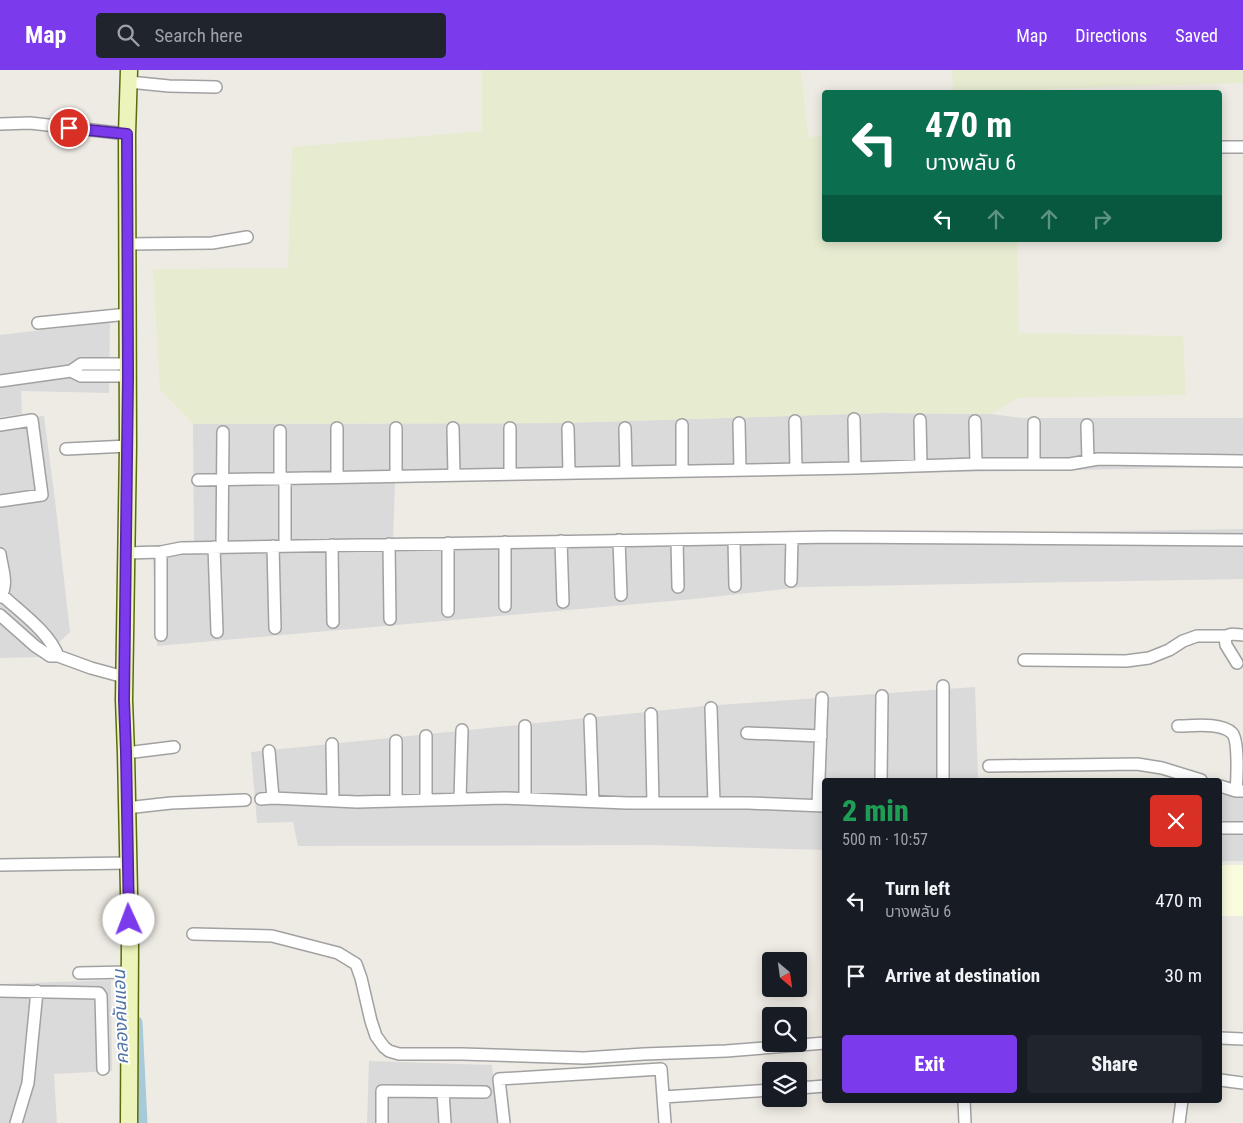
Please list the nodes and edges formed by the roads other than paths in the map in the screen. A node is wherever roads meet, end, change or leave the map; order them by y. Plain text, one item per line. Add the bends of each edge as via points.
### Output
1 (131, 78) edge
2 (216, 87) dead end
3 (0, 124) edge
4 (127, 134) junction
5 (1222, 147) edge
6 (1243, 147) edge
7 (248, 237) dead end
8 (130, 244) junction
9 (128, 314) junction
10 (38, 323) dead end
11 (128, 370) junction
12 (0, 381) edge
13 (854, 419) dead end
14 (920, 420) dead end
15 (975, 420) dead end
16 (795, 421) dead end
17 (739, 423) dead end
18 (1034, 423) dead end
19 (0, 425) edge
20 (682, 425) dead end
21 (1087, 425) dead end
22 (337, 428) dead end
23 (396, 428) dead end
24 (453, 428) dead end
25 (510, 428) dead end
26 (568, 428) dead end
27 (625, 428) dead end
28 (280, 431) dead end
29 (223, 432) dead end
30 (128, 446) junction
31 (66, 449) dead end
32 (1088, 461) junction
33 (1243, 461) edge
34 (1034, 463) junction
35 (976, 464) junction
36 (921, 466) junction
37 (855, 468) junction
38 (796, 469) junction
39 (740, 470) junction
40 (682, 471) junction
41 (626, 472) junction
42 (568, 473) junction
43 (510, 474) junction
44 (454, 475) junction
45 (396, 476) junction
46 (337, 477) junction
47 (283, 478) junction
48 (223, 479) junction
49 (198, 480) dead end
50 (0, 501) edge
51 (792, 538) junction
52 (734, 539) junction
53 (619, 540) junction
54 (677, 540) junction
55 (1243, 540) edge
56 (505, 542) junction
57 (561, 542) junction
58 (448, 543) junction
59 (389, 544) junction
60 (332, 545) junction
61 (272, 546) junction
62 (285, 546) junction
63 (218, 547) junction
64 (157, 552) junction
65 (129, 553) junction
66 (0, 554) edge
67 (792, 581) dead end
68 (735, 586) dead end
69 (678, 588) dead end
70 (620, 595) dead end
71 (1, 596) edge
72 (562, 602) dead end
73 (505, 606) dead end
74 (448, 611) dead end
75 (0, 615) edge
76 (390, 619) dead end
77 (332, 622) dead end
78 (275, 628) dead end
79 (217, 632) dead end
80 (161, 635) dead end
81 (1243, 635) edge
82 (1225, 636) junction
83 (58, 656) junction
84 (1024, 660) dead end
85 (1237, 663) dead end
86 (124, 677) junction
87 (944, 686) dead end
88 (882, 696) dead end
89 (822, 698) dead end
90 (711, 708) dead end
91 (650, 714) dead end
92 (590, 720) dead end
93 (525, 726) dead end
94 (1178, 726) dead end
95 (462, 730) dead end
96 (747, 733) dead end
97 (426, 736) dead end
98 (821, 736) junction
99 (396, 741) dead end
100 (332, 744) dead end
101 (174, 747) dead end
102 (270, 751) dead end
103 (126, 752) junction
104 (989, 766) dead end
105 (880, 778) edge
106 (944, 778) edge
107 (1194, 778) edge
108 (1222, 786) edge
109 (1240, 791) edge
110 (460, 799) junction
111 (525, 799) junction
112 (245, 800) dead end
113 (426, 800) junction
114 (333, 801) junction
115 (396, 801) junction
116 (593, 801) junction
117 (653, 803) junction
118 (714, 803) junction
119 (822, 805) edge
120 (126, 808) junction
121 (1222, 828) edge
122 (1243, 828) edge
123 (128, 863) junction
124 (0, 865) edge
125 (193, 934) dead end
126 (129, 972) junction
127 (79, 973) dead end
128 (0, 991) edge
129 (37, 991) junction
130 (1222, 1038) edge
131 (1243, 1038) edge
132 (822, 1043) edge
133 (103, 1069) dead end
134 (1222, 1080) edge
135 (1243, 1083) edge
136 (822, 1086) edge
137 (807, 1087) edge
138 (762, 1091) edge
139 (443, 1092) junction
140 (486, 1092) dead end
141 (663, 1097) junction
142 (964, 1103) edge
143 (1182, 1103) edge
144 (16, 1123) edge
145 (129, 1123) edge
146 (382, 1123) edge
147 (445, 1123) edge
148 (504, 1123) edge
149 (665, 1123) edge
150 (965, 1123) edge
151 (1179, 1123) edge

1 - 2 street via 169,86
1 - 4 street
3 - 4 street via 30,123
4 - 8 street
5 - 6 street
7 - 8 street via 212,244
8 - 9 street
9 - 10 street
9 - 11 street
11 - 12 street via 81,364 71,371
11 - 30 street
13 - 37 street
14 - 36 street
15 - 35 street
16 - 38 street
17 - 39 street
18 - 34 street
19 - 50 street via 32,420 42,495
20 - 40 street
21 - 32 street
22 - 46 street
23 - 45 street
24 - 44 street
25 - 43 street
26 - 42 street
27 - 41 street
28 - 47 street
29 - 48 street
30 - 31 street
30 - 65 street
32 - 33 street
32 - 34 street
34 - 35 street
35 - 36 street
36 - 37 street
37 - 38 street
38 - 39 street
39 - 40 street
40 - 41 street
41 - 42 street
42 - 43 street
43 - 44 street
44 - 45 street
45 - 46 street
46 - 47 street
47 - 48 street
47 - 62 street
48 - 49 street
48 - 63 street
51 - 52 street
51 - 55 street
51 - 67 street
52 - 54 street
52 - 68 street
53 - 54 street
53 - 57 street
53 - 70 street
54 - 69 street
56 - 57 street
56 - 58 street
56 - 73 street
57 - 72 street
58 - 59 street
58 - 74 street
59 - 60 street
59 - 76 street
60 - 62 street
60 - 77 street
61 - 62 street
61 - 63 street
61 - 78 street
63 - 64 street
63 - 79 street
64 - 65 street
64 - 80 street
65 - 86 street
66 - 71 street via 5,586
71 - 83 street via 46,635
75 - 83 street via 35,646 50,656
81 - 82 street
82 - 84 street via 1197,636 1149,658 1126,661
82 - 85 street via 1226,645
83 - 86 street
86 - 103 street
87 - 106 street
88 - 105 street
89 - 98 street
90 - 118 street
91 - 117 street
92 - 116 street
93 - 111 street
94 - 109 street via 1212,725 1233,734
95 - 110 street
96 - 98 street
97 - 113 street
98 - 119 street
99 - 115 street
100 - 114 street
101 - 103 street
102 - 114 street via 267,798
103 - 120 street
104 - 107 street via 1137,764
108 - 109 street
110 - 111 street
110 - 113 street
111 - 116 street
112 - 120 street
113 - 115 street
114 - 115 street
116 - 117 street
117 - 118 street
118 - 119 street
120 - 123 street
121 - 122 street
123 - 124 street
123 - 126 street
125 - 132 street via 272,936 338,953 356,964 376,1036 388,1051 399,1054 584,1058 726,1052
126 - 127 street
126 - 145 street
128 - 129 street
129 - 133 street via 99,993
129 - 144 street via 28,1083
130 - 131 street
134 - 135 street
136 - 137 street
138 - 141 street
139 - 140 street
139 - 146 street via 382,1091
139 - 147 street
141 - 148 street via 661,1069 499,1079
141 - 149 street
142 - 150 street
143 - 151 street

